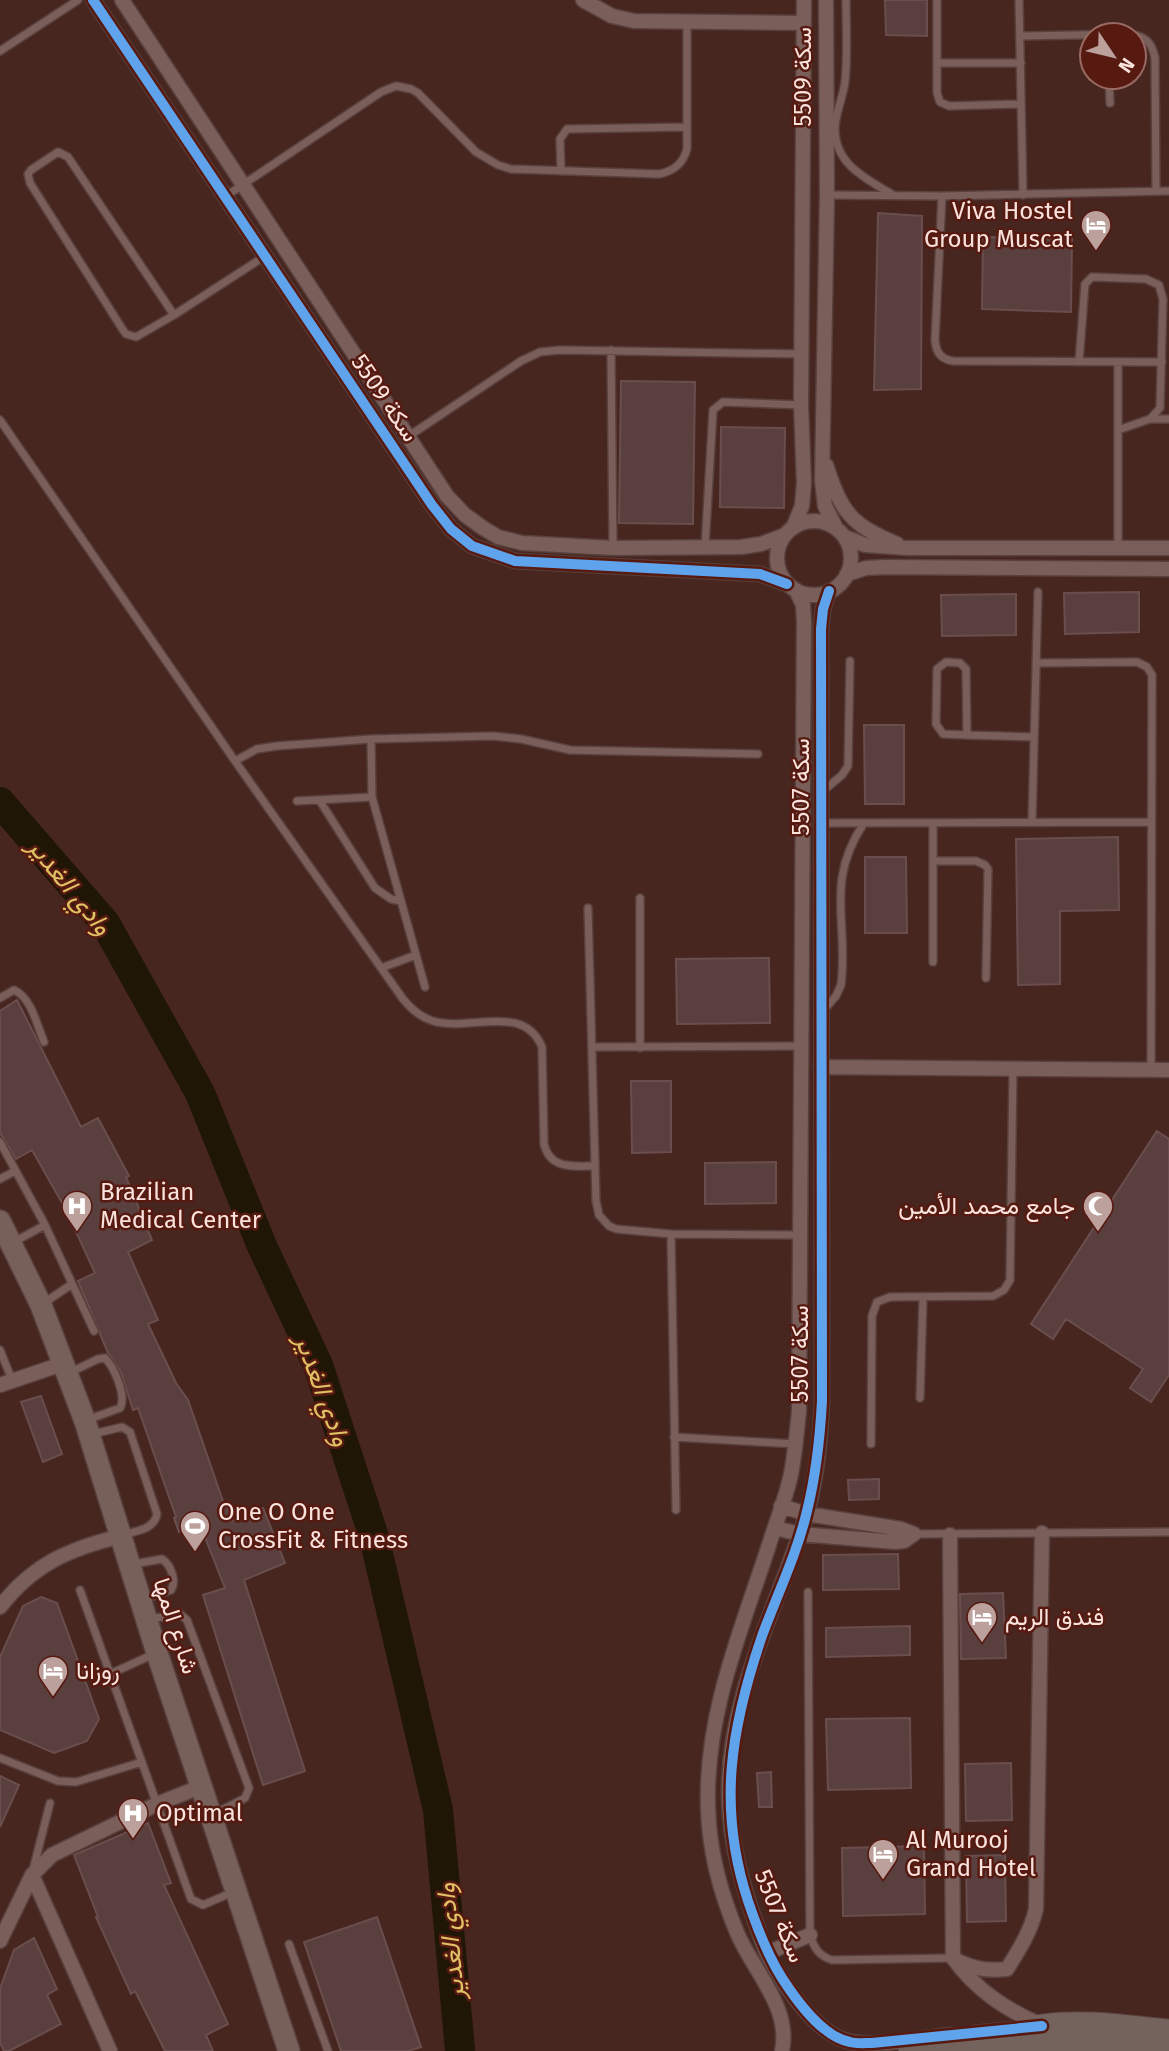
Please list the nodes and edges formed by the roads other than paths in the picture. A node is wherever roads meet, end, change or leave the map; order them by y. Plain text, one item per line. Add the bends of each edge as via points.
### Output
1 (78, 0) edge
2 (93, 0) edge
3 (122, 0) edge
4 (583, 0) edge
5 (804, 0) edge
6 (826, 0) edge
7 (846, 0) edge
8 (937, 0) edge
9 (1019, 0) edge
10 (687, 23) junction
11 (804, 23) junction
12 (1078, 35) edge
13 (1021, 36) junction
14 (1148, 41) edge
15 (0, 51) edge
16 (937, 63) junction
17 (1021, 63) junction
18 (1110, 91) edge
19 (1110, 103) dead end
20 (1021, 104) junction
21 (831, 115) junction
22 (687, 127) junction
23 (561, 172) junction
24 (243, 185) junction
25 (1156, 191) junction
26 (1169, 191) edge
27 (827, 195) junction
28 (894, 195) junction
29 (1023, 195) junction
30 (226, 196) junction
31 (942, 196) junction
32 (265, 256) junction
33 (174, 315) junction
34 (611, 350) junction
35 (802, 354) junction
36 (1079, 362) junction
37 (1118, 362) junction
38 (1162, 362) junction
39 (802, 405) junction
40 (1150, 419) junction
41 (1169, 419) edge
42 (0, 421) edge
43 (1118, 430) junction
44 (409, 436) junction
45 (821, 449) junction
46 (789, 532) junction
47 (840, 533) junction
48 (705, 547) junction
49 (613, 548) junction
50 (908, 548) junction
51 (1169, 548) edge
52 (1118, 549) junction
53 (1169, 569) edge
54 (847, 574) junction
55 (791, 587) junction
56 (829, 591) junction
57 (1038, 592) dead end
58 (850, 661) dead end
59 (1037, 663) junction
60 (967, 735) junction
61 (1034, 737) junction
62 (371, 740) junction
63 (758, 754) dead end
64 (235, 761) junction
65 (822, 793) junction
66 (372, 797) junction
67 (297, 801) dead end
68 (320, 801) junction
69 (1032, 822) junction
70 (1151, 822) junction
71 (822, 823) junction
72 (864, 823) junction
73 (933, 823) junction
74 (933, 861) junction
75 (640, 898) dead end
76 (401, 901) junction
77 (588, 908) dead end
78 (416, 955) junction
79 (933, 962) dead end
80 (381, 968) junction
81 (986, 978) dead end
82 (425, 986) dead end
83 (0, 998) edge
84 (820, 1014) junction
85 (44, 1042) dead end
86 (802, 1046) junction
87 (592, 1048) junction
88 (640, 1048) junction
89 (821, 1067) junction
90 (1013, 1068) junction
91 (1169, 1070) edge
92 (1150, 1071) junction
93 (0, 1143) edge
94 (595, 1166) junction
95 (15, 1171) junction
96 (0, 1180) edge
97 (0, 1221) edge
98 (44, 1225) junction
99 (671, 1234) junction
100 (802, 1235) junction
101 (11, 1244) junction
102 (72, 1284) junction
103 (923, 1297) junction
104 (41, 1305) junction
105 (94, 1331) dead end
106 (0, 1350) edge
107 (65, 1369) junction
108 (6, 1382) edge
109 (920, 1398) dead end
110 (87, 1428) junction
111 (674, 1437) junction
112 (796, 1444) junction
113 (871, 1444) dead end
114 (781, 1506) junction
115 (676, 1510) dead end
116 (807, 1514) junction
117 (775, 1528) junction
118 (1169, 1532) edge
119 (1042, 1533) junction
120 (800, 1534) junction
121 (914, 1534) junction
122 (950, 1535) junction
123 (121, 1536) junction
124 (130, 1565) junction
125 (80, 1590) dead end
126 (808, 1592) dead end
127 (0, 1607) edge
128 (143, 1610) junction
129 (157, 1653) junction
130 (110, 1674) junction
131 (0, 1759) edge
132 (142, 1762) junction
133 (200, 1787) junction
134 (50, 1802) dead end
135 (157, 1804) junction
136 (210, 1815) junction
137 (32, 1875) junction
138 (237, 1891) junction
139 (810, 1935) junction
140 (0, 1941) edge
141 (289, 1944) dead end
142 (767, 1954) junction
143 (953, 1958) junction
144 (1042, 2026) junction
145 (1169, 2031) edge
146 (110, 2051) edge
147 (289, 2051) edge
148 (328, 2051) edge
149 (782, 2051) edge
150 (910, 2051) edge
151 (1169, 2051) edge

1 - 15 lane
2 - 30 street, سكة 5509
3 - 24 street, سكة 5509
4 - 10 street via 634,22
5 - 11 street, سكة 5509
6 - 21 street, سكة 5509
7 - 21 lane via 846,67 842,96
8 - 16 lane
9 - 13 lane
10 - 11 street
10 - 22 lane
11 - 35 street, سكة 5509
12 - 13 lane
13 - 17 lane
14 - 25 lane via 1155,58
16 - 17 lane
16 - 20 lane via 937,98 944,105
17 - 20 lane
18 - 19 lane
20 - 29 lane
21 - 27 street, سكة 5509
21 - 28 lane via 844,160
22 - 23 lane via 685,156 668,172
22 - 23 lane via 567,129 559,139
23 - 24 lane via 511,169 487,160 418,93 396,86
24 - 30 lane
24 - 44 street, سكة 5509
25 - 26 lane
25 - 29 lane
27 - 28 lane
27 - 45 street, سكة 5509
28 - 31 lane
29 - 31 lane
30 - 32 street, سكة 5509
31 - 36 lane via 935,340 939,355 953,361
32 - 33 lane
32 - 55 street, سكة 5509 via 432,505 472,546 515,561 760,574
33 - 33 lane via 136,337 126,334 30,183 31,170 58,152 66,154
34 - 35 lane
34 - 44 lane via 530,355
34 - 49 lane
35 - 39 street, سكة 5509
36 - 37 lane
36 - 38 lane via 1085,284 1092,277 1146,279 1159,285
37 - 38 lane
37 - 43 lane
38 - 40 lane via 1160,408
39 - 46 street, سكة 5509 via 804,494
39 - 48 lane via 723,402 713,410
40 - 41 lane
40 - 43 lane
42 - 64 lane
43 - 52 lane
44 - 49 street, سكة 5509 via 447,496 498,537 522,543
45 - 47 street, سكة 5509 via 822,494
45 - 50 street via 842,507 853,520
46 - 47 street via 814,521
46 - 48 street, سكة 5509 via 751,546
46 - 55 street via 779,544 778,565
47 - 50 street via 865,545
47 - 54 street via 849,549
48 - 49 street, سكة 5509
50 - 52 street
51 - 52 street
53 - 54 street via 885,567
54 - 56 street
55 - 56 street via 806,594
55 - 86 street, سكة 5507 via 803,605 804,621
56 - 65 street, سكة 5507 via 821,629
57 - 59 lane
58 - 65 lane via 848,766
59 - 61 lane
59 - 70 lane via 1137,662 1150,671
60 - 60 lane via 943,734 936,724 936,673 942,663 960,663 966,669
60 - 61 lane
61 - 69 lane
62 - 63 lane via 493,736 570,750
62 - 64 lane via 267,747
62 - 66 lane
64 - 80 lane
65 - 71 street, سكة 5507
66 - 68 lane
66 - 76 lane
67 - 68 lane
68 - 76 lane via 375,888
69 - 70 lane
69 - 73 lane
70 - 92 lane
71 - 72 lane
71 - 84 street, سكة 5507
72 - 73 lane
72 - 84 lane via 848,850 840,880 841,985
73 - 74 lane
74 - 79 lane
74 - 81 lane via 976,861 988,869
75 - 88 lane
76 - 78 lane
77 - 87 lane
78 - 80 lane
78 - 82 lane
80 - 94 lane via 423,1017 444,1023 510,1021 534,1033 542,1047 547,1154 560,1165
83 - 85 lane via 14,989 20,992
84 - 89 street, سكة 5507
86 - 88 lane
86 - 100 street, سكة 5507
87 - 88 lane
87 - 94 lane
89 - 90 street
89 - 116 street, سكة 5507 via 822,1401
90 - 92 street
90 - 103 lane via 1010,1280 993,1296
91 - 92 street
93 - 95 lane
94 - 99 lane via 596,1208 603,1221 616,1229
95 - 96 lane
95 - 98 lane
97 - 101 street, شارع المها
98 - 101 lane
98 - 102 lane
99 - 100 lane
99 - 111 lane
100 - 112 street, سكة 5507
101 - 104 street, شارع المها
102 - 104 lane
102 - 105 lane
103 - 109 lane
103 - 113 lane via 883,1298 873,1308
104 - 107 street, شارع المها
106 - 108 lane
107 - 108 street
107 - 110 street, شارع المها
107 - 110 lane via 105,1358 123,1398 120,1408
110 - 123 street, شارع المها
110 - 123 lane via 122,1427 130,1432 156,1508 153,1524
111 - 112 lane
111 - 115 lane
112 - 114 street, سكة 5507
114 - 116 street
114 - 117 street, سكة 5507
116 - 120 street, سكة 5507
116 - 121 street
117 - 120 street
117 - 149 street, سكة 5507 via 724,1680 708,1766 708,1809 723,1895 738,1936 781,2014
118 - 119 lane
119 - 122 lane
119 - 143 street via 1036,1909 1007,1969 970,1967
120 - 121 street via 895,1542
120 - 142 street, سكة 5507 via 749,1677 731,1756 732,1836 740,1876
121 - 122 lane
122 - 143 street
123 - 124 street, شارع المها
123 - 127 street via 70,1551 34,1571
124 - 128 street, شارع المها
124 - 128 lane via 162,1559 174,1580 171,1590
125 - 130 lane
126 - 139 lane
128 - 129 street, شارع المها
128 - 136 lane via 187,1619 249,1788 245,1798
129 - 130 lane
129 - 133 street, شارع المها
130 - 132 lane
131 - 132 lane via 58,1781 76,1782
132 - 135 lane
133 - 135 street
133 - 136 street, شارع المها
134 - 137 lane
135 - 137 street via 52,1855
135 - 138 lane via 191,1899 203,1905
136 - 138 street, شارع المها
137 - 140 street
137 - 146 street
138 - 147 street, شارع المها
139 - 142 street
139 - 143 lane via 817,1952 832,1960
141 - 148 lane
142 - 144 street, سكة 5507 via 793,1997 823,2026 849,2042
143 - 144 street via 967,1978 998,2003
144 - 145 main road
150 - 151 main road via 988,2042 1080,2041

